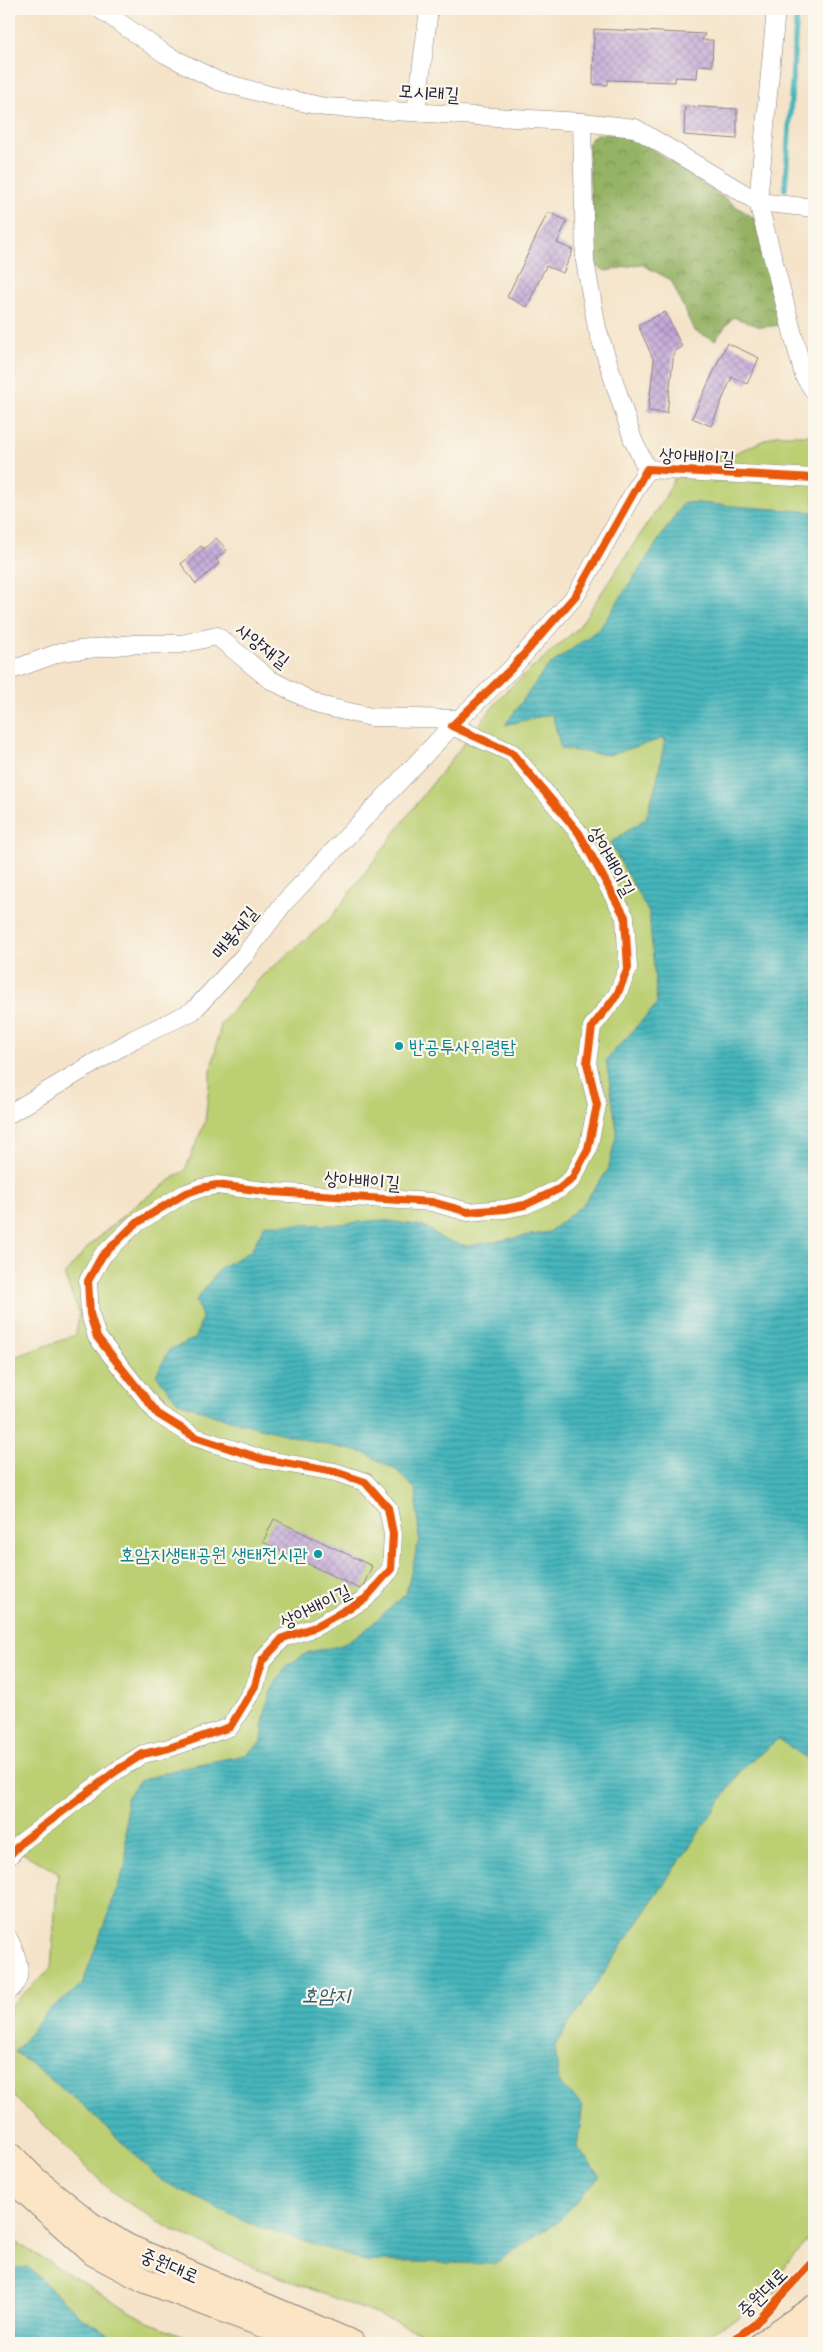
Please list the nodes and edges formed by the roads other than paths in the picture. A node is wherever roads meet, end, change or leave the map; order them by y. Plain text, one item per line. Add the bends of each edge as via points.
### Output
1 (100, 9) edge
2 (429, 9) edge
3 (776, 9) edge
4 (416, 112) junction
5 (582, 122) junction
6 (758, 202) junction
7 (809, 207) edge
8 (814, 391) edge
9 (647, 469) junction
10 (814, 478) edge
11 (9, 671) edge
12 (456, 722) junction
13 (9, 1114) edge
14 (16, 1842) edge
15 (9, 1856) edge
16 (9, 1939) edge
17 (9, 1991) edge
18 (9, 2153) edge
19 (9, 2177) edge
20 (808, 2325) edge
21 (310, 2343) edge
22 (353, 2343) edge
23 (762, 2343) edge
24 (782, 2343) edge

1 - 4 street, 모시래길 via 165,54 218,82 325,106
2 - 4 street
3 - 6 street
4 - 5 street, 모시래길
5 - 6 street, 모시래길 via 635,128
5 - 9 street, 상아배이길 via 585,261 598,328 633,440
6 - 7 street
6 - 8 street via 804,376
9 - 10 street, 상아배이길
9 - 12 street, 상아배이길 via 576,595 512,668
11 - 12 street, 사양재길 via 61,652 134,644 181,644 217,636 269,679 319,706 371,717
12 - 13 street, 매봉재길 via 283,904 244,956 193,1010 134,1039
12 - 14 street, 상아배이길 via 512,753 579,832 624,917 628,968 617,995 592,1027 587,1063 597,1105 588,1149 572,1179 559,1189 525,1205 505,1209 468,1212 432,1202 272,1192 217,1185 201,1188 184,1194 135,1224 102,1256 88,1281 90,1314 97,1337 158,1414 195,1437 262,1459 335,1472 365,1482 388,1508 393,1534 391,1569 365,1599 315,1627 283,1638 262,1661 255,1686 230,1727 143,1754
14 - 15 street, 상아배이길
16 - 17 street via 19,1962 15,1985
18 - 22 main road, 중원대로 via 34,2178 92,2225 127,2246
19 - 21 main road, 중원대로 via 94,2254 146,2280
20 - 23 main road
20 - 24 main road

